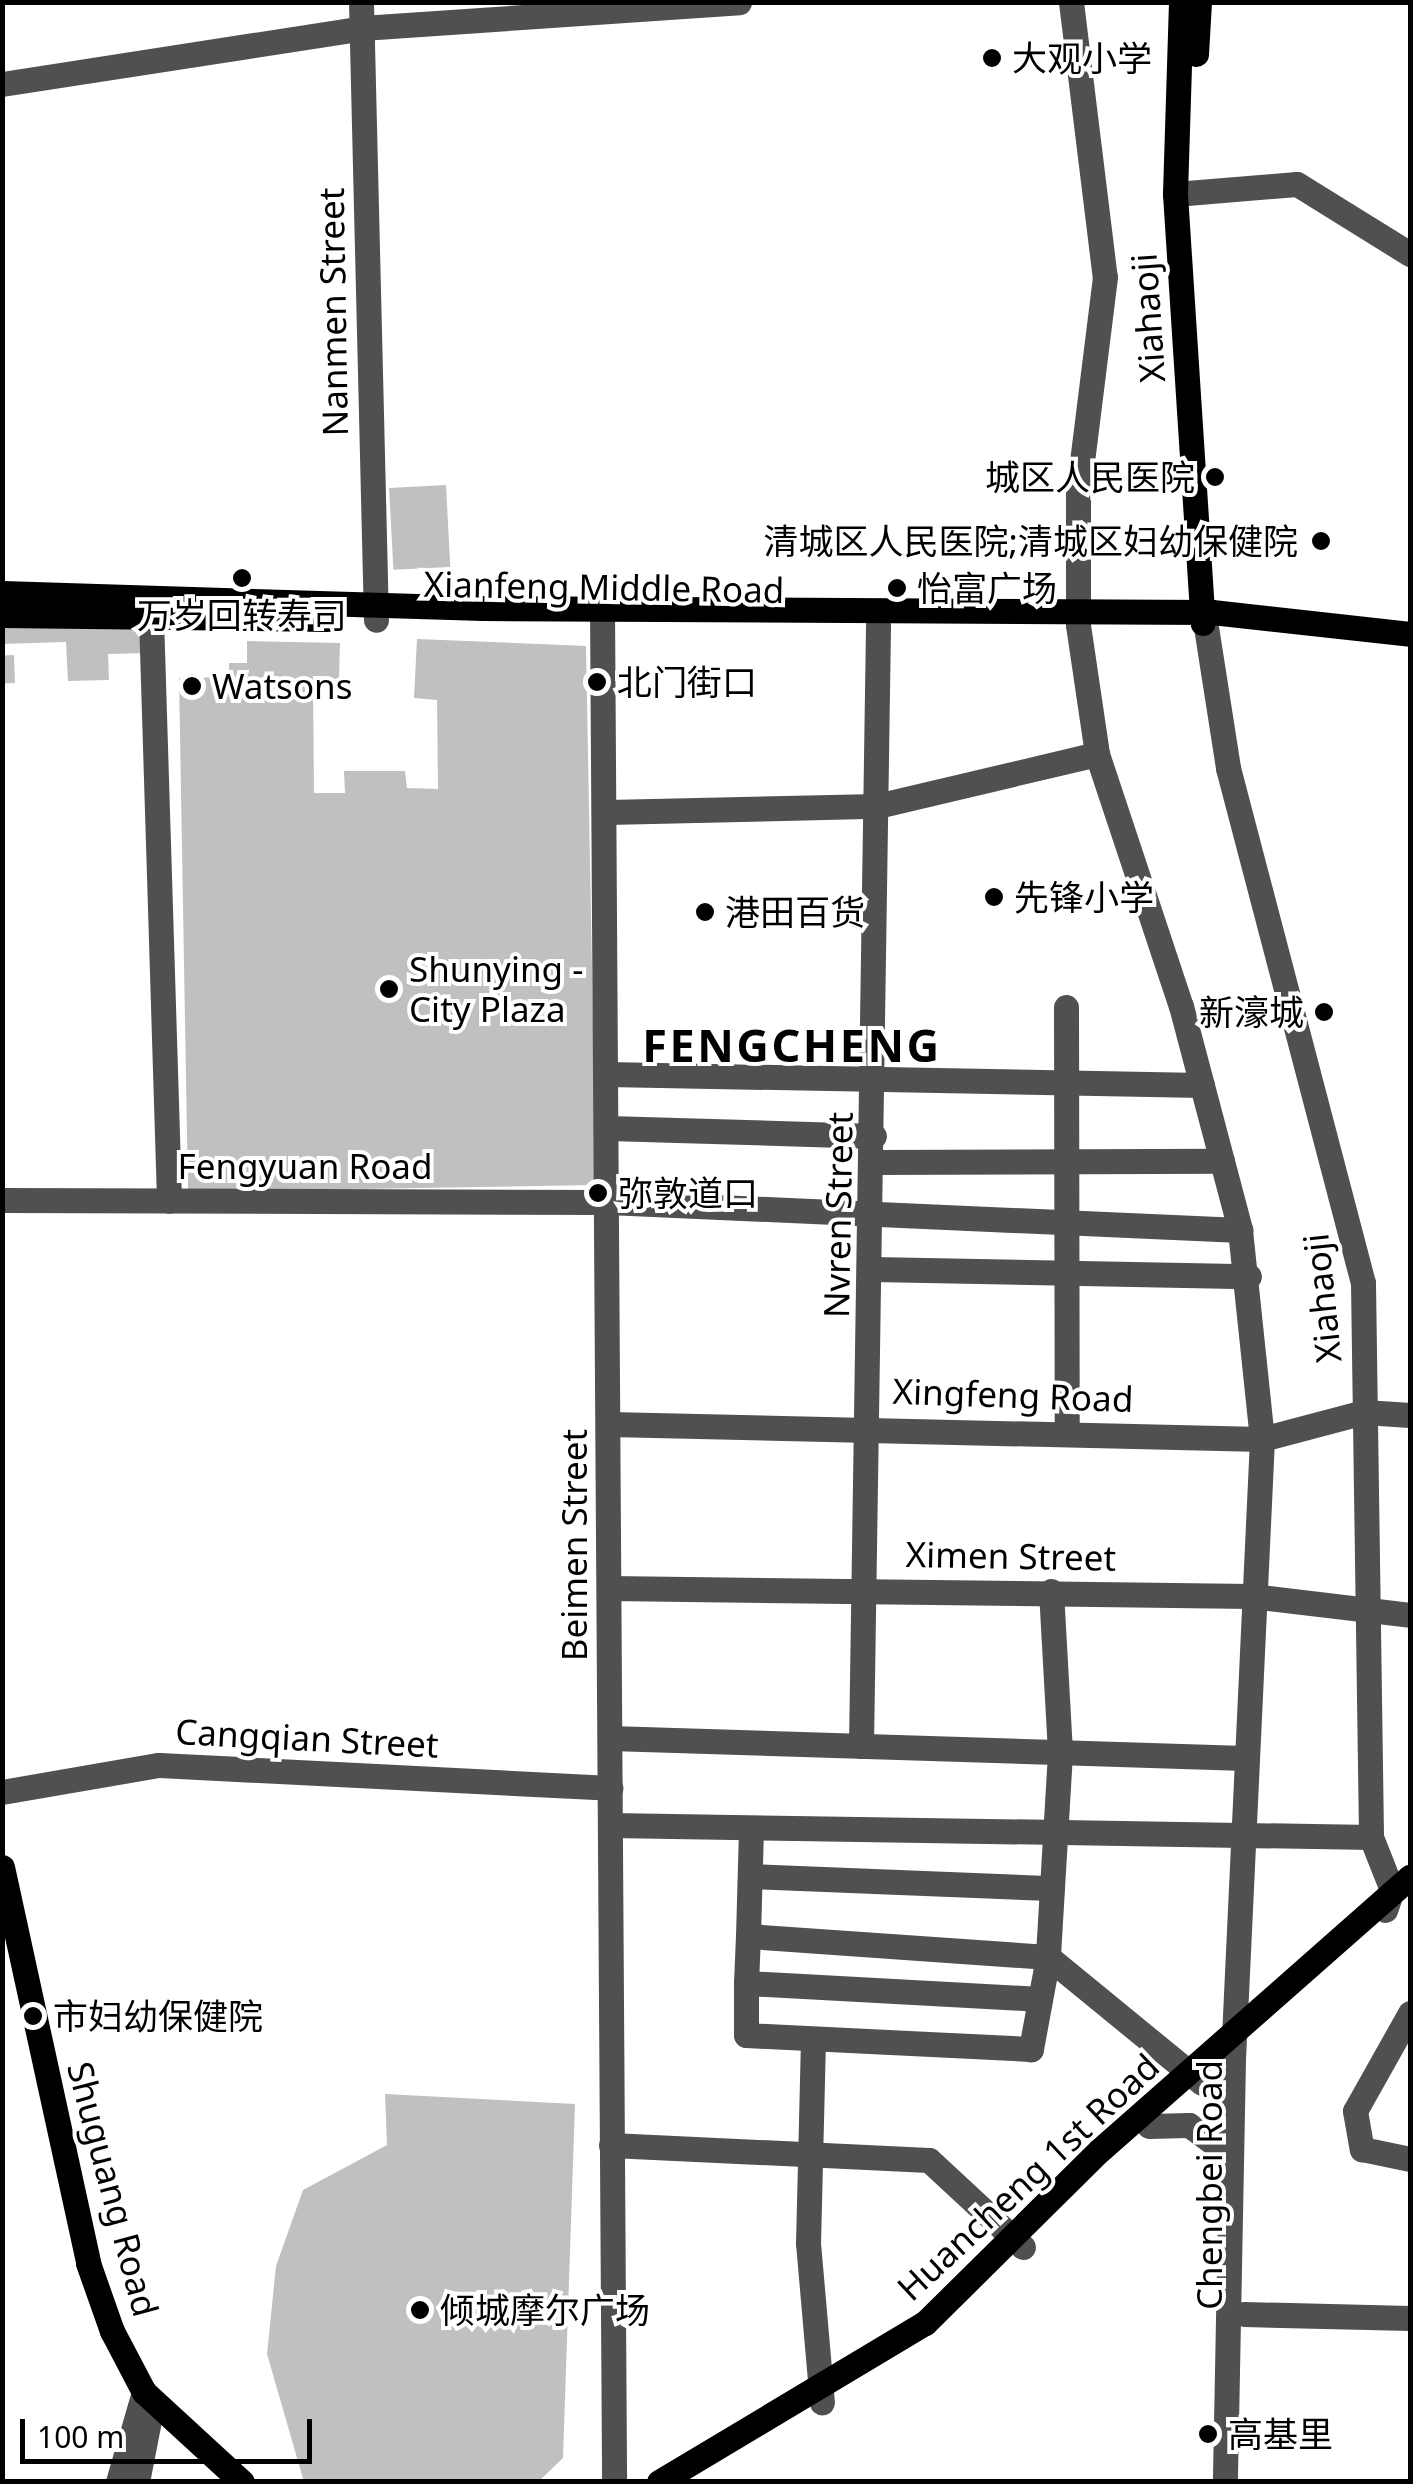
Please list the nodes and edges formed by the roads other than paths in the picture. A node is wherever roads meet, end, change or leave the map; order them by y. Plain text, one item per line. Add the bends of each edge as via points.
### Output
1 (739, 2) edge
2 (1071, 2) edge
3 (1181, 2) edge
4 (1199, 2) edge
5 (361, 15) edge
6 (2, 84) edge
7 (1180, 194) junction
8 (1410, 254) edge
9 (2, 593) edge
10 (376, 612) junction
11 (2, 615) edge
12 (602, 616) junction
13 (151, 617) junction
14 (1078, 617) junction
15 (1205, 617) junction
16 (878, 624) junction
17 (1410, 634) edge
18 (1410, 647) edge
19 (1097, 754) junction
20 (877, 806) junction
21 (606, 812) junction
22 (1066, 1007) dead end
23 (608, 1074) junction
24 (874, 1084) junction
25 (1066, 1084) junction
26 (1202, 1084) junction
27 (608, 1128) junction
28 (873, 1149) junction
29 (1066, 1161) junction
30 (1222, 1161) junction
31 (2, 1200) edge
32 (169, 1200) junction
33 (608, 1202) junction
34 (873, 1214) junction
35 (1066, 1222) junction
36 (1240, 1230) junction
37 (872, 1269) junction
38 (1067, 1273) junction
39 (1248, 1276) junction
40 (1364, 1412) junction
41 (1410, 1416) edge
42 (609, 1424) junction
43 (870, 1424) junction
44 (1068, 1432) junction
45 (1262, 1439) junction
46 (610, 1588) junction
47 (861, 1590) junction
48 (1051, 1591) junction
49 (1251, 1596) junction
50 (1364, 1606) junction
51 (1410, 1615) edge
52 (610, 1738) junction
53 (861, 1746) junction
54 (1060, 1752) junction
55 (1245, 1758) junction
56 (610, 1788) junction
57 (2, 1792) edge
58 (610, 1824) junction
59 (752, 1828) junction
60 (1055, 1834) junction
61 (1371, 1837) junction
62 (1243, 1839) junction
63 (2, 1867) edge
64 (750, 1876) junction
65 (1052, 1888) junction
66 (1399, 1894) edge
67 (748, 1936) junction
68 (1048, 1957) junction
69 (746, 1984) junction
70 (1040, 1999) junction
71 (1410, 2013) edge
72 (813, 2039) junction
73 (1239, 2048) junction
74 (1197, 2078) junction
75 (1149, 2126) junction
76 (612, 2145) junction
77 (810, 2150) junction
78 (1231, 2156) junction
79 (1410, 2158) edge
80 (1018, 2243) junction
81 (1244, 2314) junction
82 (1410, 2318) edge
83 (144, 2392) junction
84 (822, 2395) junction
85 (612, 2440) junction
86 (696, 2477) edge
87 (118, 2482) edge
88 (137, 2482) edge
89 (242, 2482) edge
90 (598, 2482) edge
91 (614, 2482) edge
92 (659, 2482) edge
93 (1225, 2482) edge
94 (1241, 2482) edge

1 - 5 street
2 - 14 street via 1105,277 1078,494
3 - 7 main road, Xiahaoji
4 - 7 main road, Xiahaoji
5 - 6 street
5 - 10 street, Nanmen Street
7 - 8 street via 1297,184
7 - 15 main road, Xiahaoji
9 - 10 main road, Xianfeng Middle Road
10 - 12 main road, Xianfeng Middle Road
10 - 13 main road, Xianfeng Middle Road
11 - 13 main road, Xianfeng Middle Road
12 - 14 main road, Xianfeng Middle Road
12 - 16 main road, Xianfeng Middle Road
12 - 21 street, Beimen Street
13 - 32 street
14 - 15 main road, Xianfeng Middle Road
14 - 16 main road, Xianfeng Middle Road
14 - 19 street
15 - 17 main road
15 - 18 main road
15 - 40 street, Xiahaoji via 1228,768 1363,1283
16 - 20 street, Nvren Street
19 - 20 street
19 - 26 street
20 - 21 street
20 - 24 street, Nvren Street
21 - 23 street, Beimen Street
22 - 25 street
23 - 24 street
23 - 27 street, Beimen Street
24 - 25 street
24 - 28 street, Nvren Street
25 - 26 street
25 - 29 street
26 - 30 street
27 - 28 street
27 - 33 street, Beimen Street
28 - 29 street
28 - 34 street, Nvren Street
29 - 30 street
29 - 35 street
30 - 36 street
31 - 32 street, Fengyuan Road
32 - 33 street, Fengyuan Road
33 - 34 street, Fengyuan Road
33 - 42 street, Beimen Street
34 - 35 street, Fengyuan Road
34 - 37 street, Nvren Street
35 - 36 street, Fengyuan Road
35 - 38 street
36 - 39 street
37 - 38 street
37 - 43 street, Nvren Street
38 - 39 street
38 - 44 street
39 - 45 street
40 - 41 street, Xingfeng Road
40 - 45 street, Xingfeng Road
40 - 50 street, Xiahaoji
42 - 43 street, Xingfeng Road
42 - 46 street, Beimen Street
43 - 44 street, Xingfeng Road
43 - 47 street, Nvren Street
44 - 45 street, Xingfeng Road
45 - 49 street
46 - 47 street, Ximen Street
46 - 52 street, Beimen Street
47 - 48 street, Ximen Street
47 - 53 street, Nvren Street
48 - 49 street, Ximen Street
48 - 54 street
49 - 50 street, Ximen Street
49 - 55 street
50 - 51 street, Ximen Street
50 - 61 street, Xiahaoji
52 - 53 street
52 - 56 street, Beimen Street
53 - 54 street
54 - 55 street
54 - 60 street
55 - 62 street
56 - 57 street, Cangqian Street via 159,1765
56 - 58 street, Beimen Street
58 - 59 street
58 - 76 street, Beimen Street
59 - 60 street
59 - 64 street
60 - 62 street
60 - 65 street
61 - 62 street
61 - 66 street, Xiahaoji
62 - 73 street
63 - 83 main road, Shuguang Road via 88,2263
64 - 65 street
64 - 67 street
65 - 68 street
66 - 73 main road, Huancheng 1st Road
67 - 68 street
67 - 69 street
68 - 70 street
68 - 74 street
69 - 70 street
69 - 72 street via 746,2035
70 - 72 street via 1031,2049
71 - 79 street via 1354,2111 1362,2150
72 - 77 street
73 - 74 main road, Huancheng 1st Road
73 - 78 street, Chengbei Road
73 - 81 street, Chengbei Road
74 - 75 main road, Huancheng 1st Road
74 - 80 main road, Huancheng 1st Road
75 - 78 street via 1189,2125
75 - 80 main road, Huancheng 1st Road
76 - 77 street
76 - 85 street, Beimen Street
77 - 80 street via 929,2160
77 - 84 street
78 - 93 street, Chengbei Road
80 - 84 main road, Huancheng 1st Road via 925,2323
81 - 82 street
81 - 94 street, Chengbei Road
83 - 87 street
83 - 88 street via 149,2420
83 - 89 main road, Shuguang Road
84 - 86 main road, Huancheng 1st Road
84 - 92 main road, Huancheng 1st Road
85 - 90 street
85 - 91 street, Beimen Street

